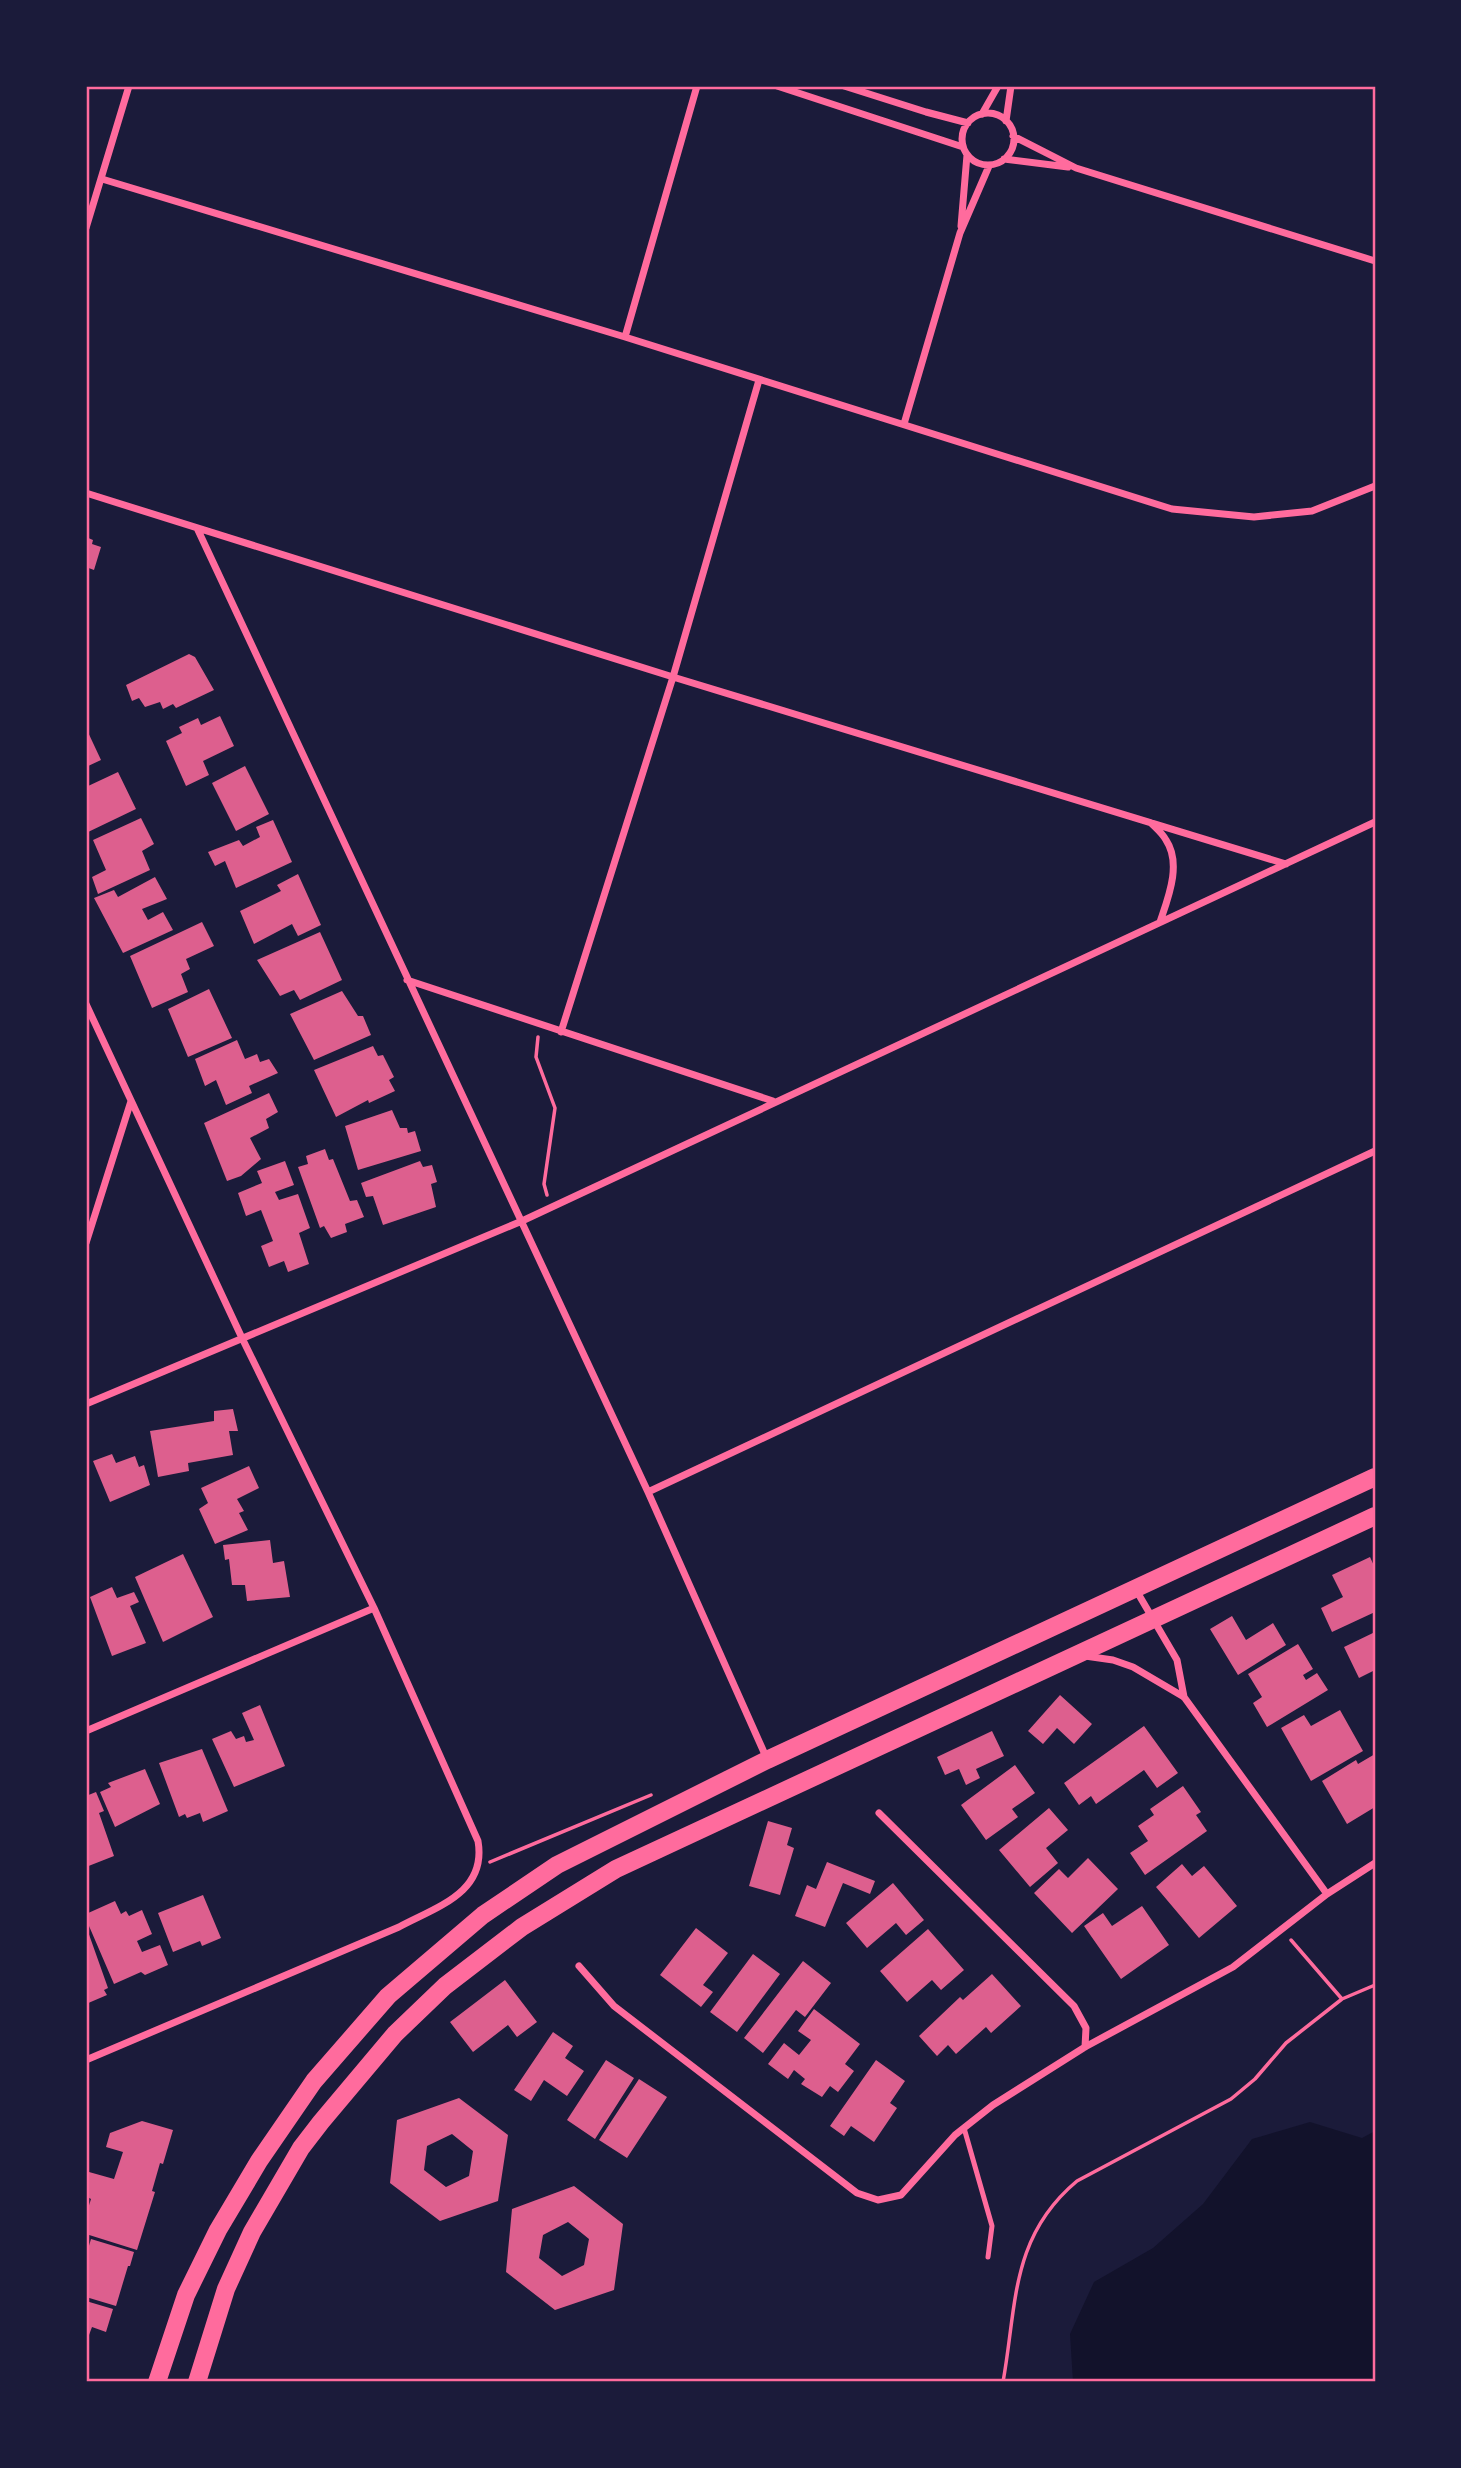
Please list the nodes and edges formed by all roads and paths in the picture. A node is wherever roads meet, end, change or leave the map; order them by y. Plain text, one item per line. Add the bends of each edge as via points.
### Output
1 (129, 86) edge
2 (696, 86) edge
3 (776, 86) edge
4 (844, 86) edge
5 (998, 86) edge
6 (1011, 86) edge
7 (982, 114) junction
8 (1006, 121) junction
9 (968, 123) junction
10 (1013, 136) junction
11 (965, 151) junction
12 (1004, 159) junction
13 (989, 166) junction
14 (1076, 168) junction
15 (102, 178) junction
16 (86, 228) edge
17 (960, 233) junction
18 (1375, 261) edge
19 (625, 337) junction
20 (759, 380) junction
21 (904, 424) junction
22 (1375, 486) edge
23 (86, 493) edge
24 (197, 528) junction
25 (673, 677) junction
26 (1151, 822) junction
27 (1375, 822) edge
28 (1287, 864) junction
29 (1160, 922) junction
30 (407, 980) junction
31 (86, 1004) edge
32 (538, 1025) junction
33 (561, 1032) junction
34 (131, 1100) junction
35 (774, 1102) junction
36 (1375, 1151) edge
37 (550, 1208) junction
38 (522, 1221) junction
39 (86, 1243) edge
40 (242, 1338) junction
41 (86, 1404) edge
42 (1375, 1477) edge
43 (648, 1492) junction
44 (1375, 1516) edge
45 (1136, 1590) junction
46 (374, 1608) junction
47 (1154, 1620) junction
48 (1078, 1654) junction
49 (1184, 1697) junction
50 (86, 1731) edge
51 (767, 1760) junction
52 (659, 1792) dead end
53 (879, 1813) dead end
54 (1375, 1863) edge
55 (478, 1867) junction
56 (1327, 1894) junction
57 (1283, 1930) junction
58 (579, 1966) dead end
59 (1375, 1984) edge
60 (1342, 1999) junction
61 (1085, 2047) junction
62 (86, 2060) edge
63 (964, 2129) junction
64 (988, 2257) dead end
65 (206, 2353) junction
66 (157, 2382) edge
67 (183, 2382) edge
68 (197, 2382) edge
69 (1003, 2382) edge

1 - 15 street
2 - 19 street
3 - 11 street
4 - 9 street
5 - 7 street
6 - 8 street
7 - 8 street
7 - 9 street
8 - 10 street
9 - 11 street via 963,130
10 - 12 street
10 - 14 street
11 - 13 street via 972,161
11 - 17 street
12 - 13 street
12 - 14 street
13 - 17 street
14 - 18 street
15 - 16 street
15 - 19 street
17 - 21 street
19 - 20 street
20 - 21 street
20 - 25 street
21 - 22 street via 1172,509 1254,517 1312,511
23 - 24 street
24 - 25 street
24 - 30 street
25 - 26 street
25 - 33 street
26 - 28 street
26 - 29 street via 1168,841 1172,861 1171,888
27 - 28 street
28 - 29 street
29 - 35 street
30 - 32 street
30 - 38 street
31 - 34 street
32 - 33 street
32 - 37 path via 536,1057 555,1108 544,1184
33 - 35 street
34 - 39 street
34 - 40 street
35 - 37 street
36 - 43 street
37 - 38 street
38 - 40 street
38 - 43 street
40 - 41 street
40 - 46 street
42 - 45 main road
43 - 51 street
44 - 47 main road
45 - 47 street
45 - 51 main road
46 - 50 street
46 - 55 street via 478,1841
47 - 48 main road
47 - 49 street via 1177,1660
48 - 49 street via 1133,1667
48 - 65 main road via 616,1869 522,1927 421,2007 302,2148 252,2232 226,2289
49 - 56 street
51 - 66 main road via 557,1865 483,1915 388,1996 314,2081 259,2161 186,2295
52 - 55 path
53 - 61 street via 1074,2006 1086,2028
54 - 56 street
55 - 62 street via 462,1891 398,1927
56 - 57 street
57 - 60 path
57 - 61 street via 1233,1967
58 - 63 street via 614,2006 857,2193 878,2200 901,2195
59 - 60 path
60 - 69 path via 1286,2043 1231,2099 1077,2181 1057,2198 1038,2225 1023,2260 1011,2310
61 - 63 street via 993,2105
63 - 64 lane via 992,2225
65 - 67 main road
65 - 68 main road

